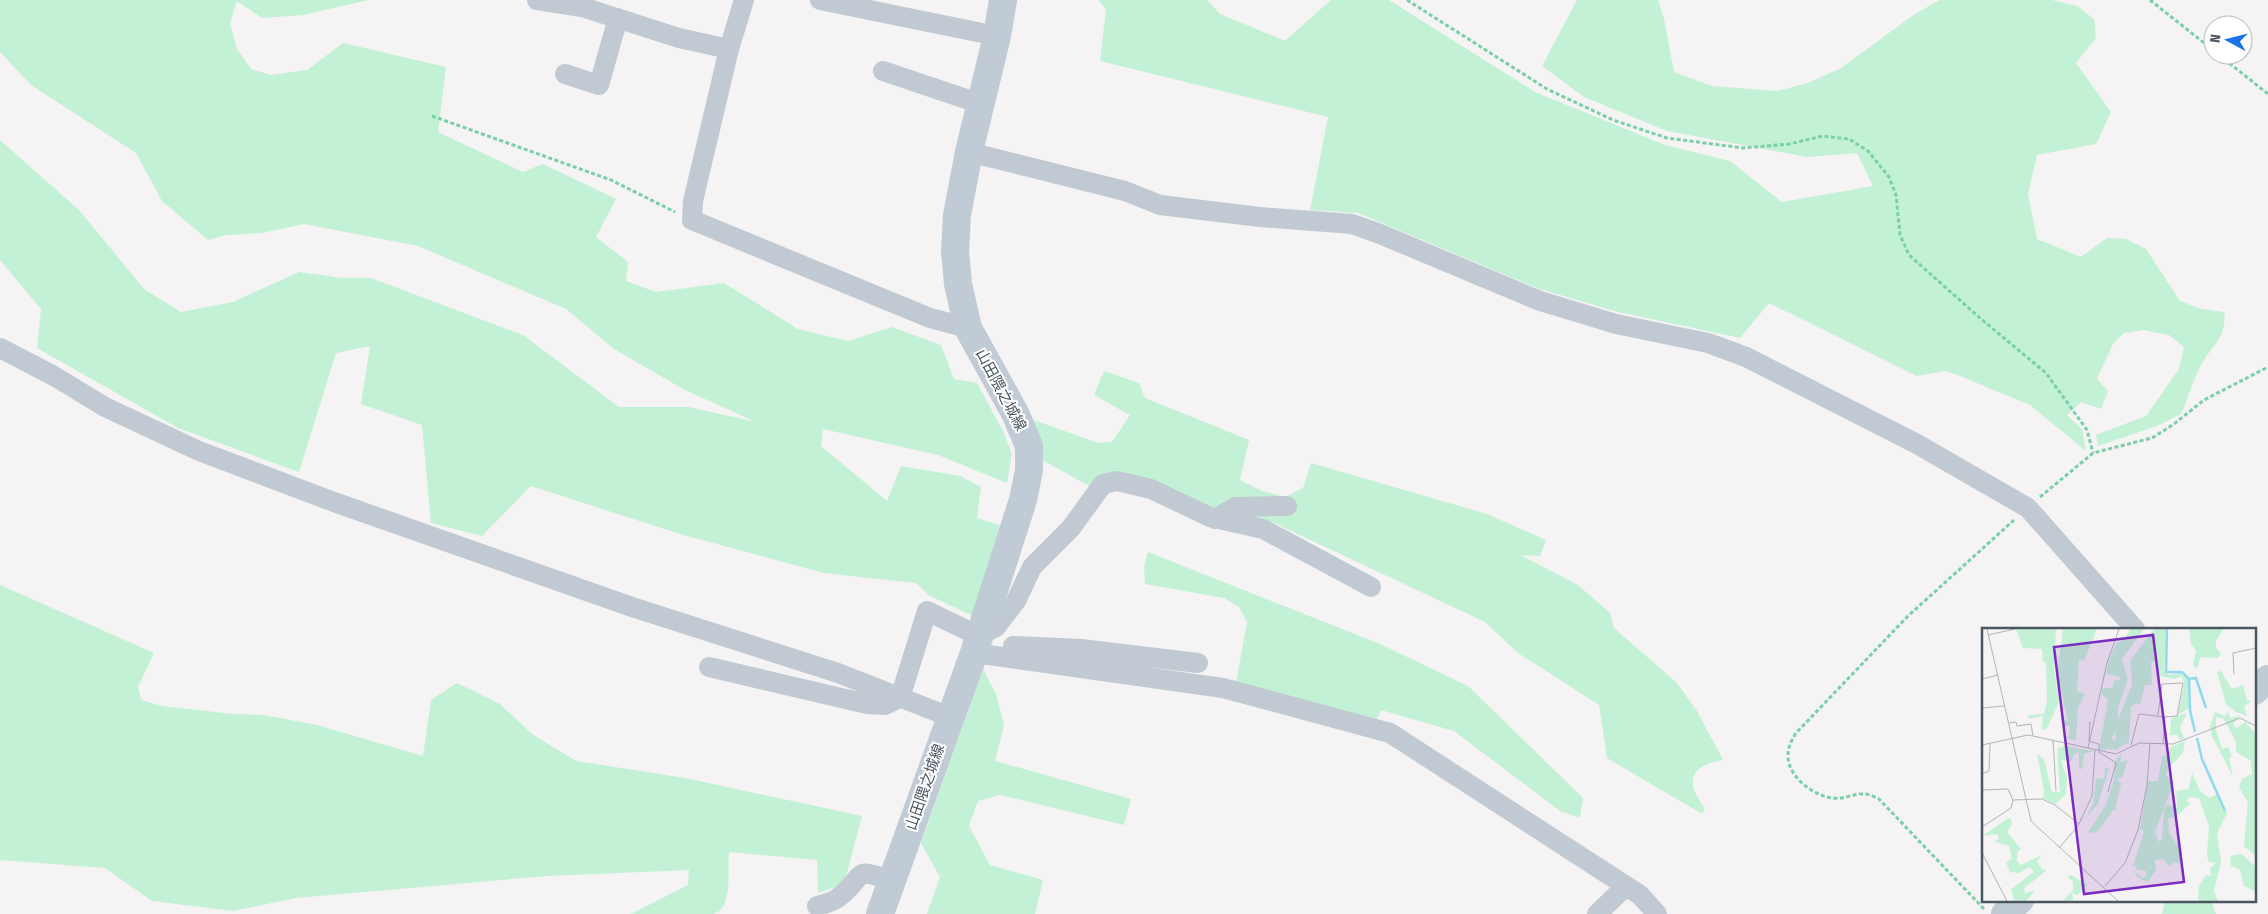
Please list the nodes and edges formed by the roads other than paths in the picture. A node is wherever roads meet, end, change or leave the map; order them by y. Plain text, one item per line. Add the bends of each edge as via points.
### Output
1 (537, 0) edge
2 (744, 0) edge
3 (820, 0) edge
4 (1003, 0) edge
5 (610, 11) edge
6 (997, 36) junction
7 (730, 49) junction
8 (883, 71) dead end
9 (565, 74) dead end
10 (981, 104) junction
11 (969, 152) junction
12 (968, 328) junction
13 (0, 348) edge
14 (1287, 506) dead end
15 (1215, 518) junction
16 (1372, 587) dead end
17 (2134, 628) edge
18 (977, 643) junction
19 (1198, 663) dead end
20 (708, 667) dead end
21 (2268, 679) edge
22 (2256, 689) edge
23 (900, 698) junction
24 (950, 717) junction
25 (892, 882) junction
26 (1626, 886) junction
27 (2018, 902) edge
28 (817, 906) dead end
29 (880, 914) edge
30 (1597, 914) edge
31 (1657, 914) edge
32 (2005, 914) edge

1 - 5 street
2 - 7 street
3 - 6 street
4 - 6 main road, 山田隈之城線
5 - 7 street via 679,38
5 - 9 street via 599,85
6 - 10 main road, 山田隈之城線
7 - 12 street via 693,201 692,220 930,318
8 - 10 street
10 - 11 main road, 山田隈之城線
11 - 12 main road, 山田隈之城線 via 957,215 955,251 958,284
11 - 17 street via 1125,191 1160,205 1352,224 1540,301 1616,324 1708,343 1746,357 1917,444 2028,508
12 - 18 main road, 山田隈之城線 via 1015,413 1029,446 1029,470 1023,500
13 - 23 street via 105,407 199,451 334,502 632,607 838,673
14 - 15 street via 1235,507
15 - 16 street via 1263,530
15 - 18 street via 1151,489 1117,481 1102,484 1071,528 1032,567 1016,601 996,627
18 - 19 street via 1081,649
18 - 23 street via 927,611
18 - 24 main road, 山田隈之城線
18 - 26 street via 1223,688 1390,733
20 - 23 street via 867,704 885,705
21 - 22 main road
23 - 24 street
24 - 25 main road, 山田隈之城線
25 - 28 street via 868,873 859,874 838,898
25 - 29 main road, 山田隈之城線
26 - 30 street
26 - 31 street
27 - 32 main road

